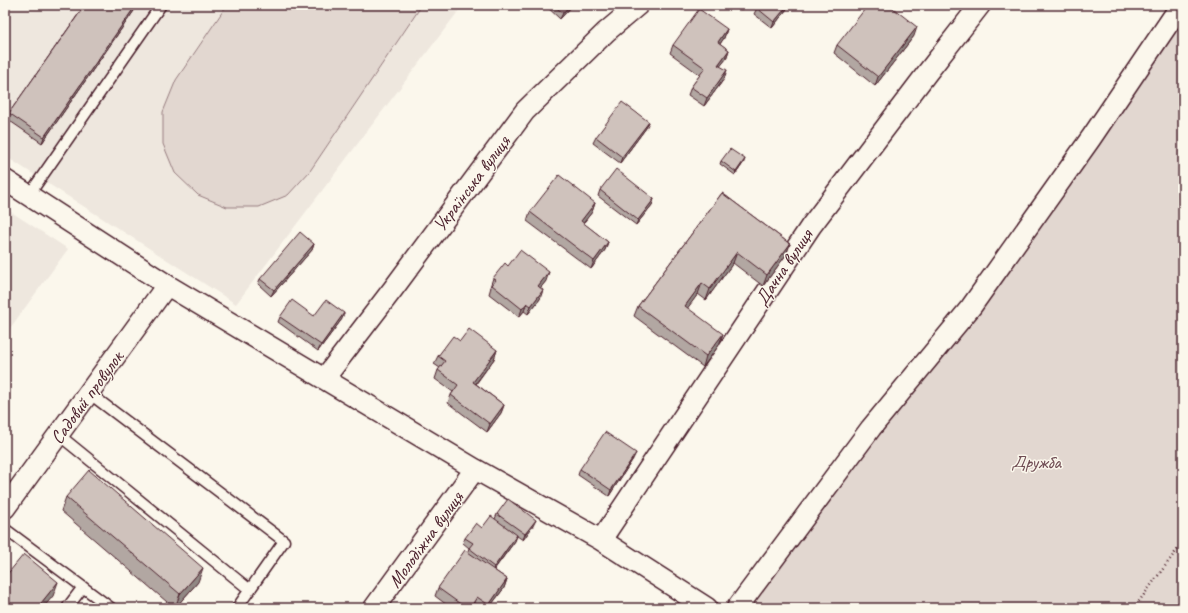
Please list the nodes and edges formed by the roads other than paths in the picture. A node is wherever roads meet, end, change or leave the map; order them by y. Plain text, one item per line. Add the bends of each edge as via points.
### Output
1 (160, 5) edge
2 (638, 5) edge
3 (980, 5) edge
4 (1181, 5) edge
5 (5, 180) edge
6 (29, 195) junction
7 (168, 285) junction
8 (324, 379) junction
9 (89, 394) junction
10 (59, 435) junction
11 (476, 470) junction
12 (5, 508) edge
13 (5, 529) edge
14 (601, 540) junction
15 (83, 587) junction
16 (250, 590) junction
17 (67, 608) edge
18 (111, 608) edge
19 (237, 608) edge
20 (374, 608) edge
21 (707, 608) edge
22 (738, 608) edge

1 - 6 lane
2 - 8 street, Українська вулиця via 606,32 525,111
3 - 14 street, Дачна вулиця via 811,226
4 - 22 street via 1091,138 971,307 872,428
5 - 6 street
6 - 7 street
7 - 8 street
7 - 9 street, Садовий провулок
8 - 11 street
9 - 10 street, Садовий провулок
9 - 16 lane via 284,541
10 - 12 street, Садовий провулок
10 - 16 lane
11 - 14 street
11 - 20 street, Молодіжна вулиця
13 - 15 lane
14 - 21 street
15 - 17 lane
15 - 18 lane
16 - 19 lane

